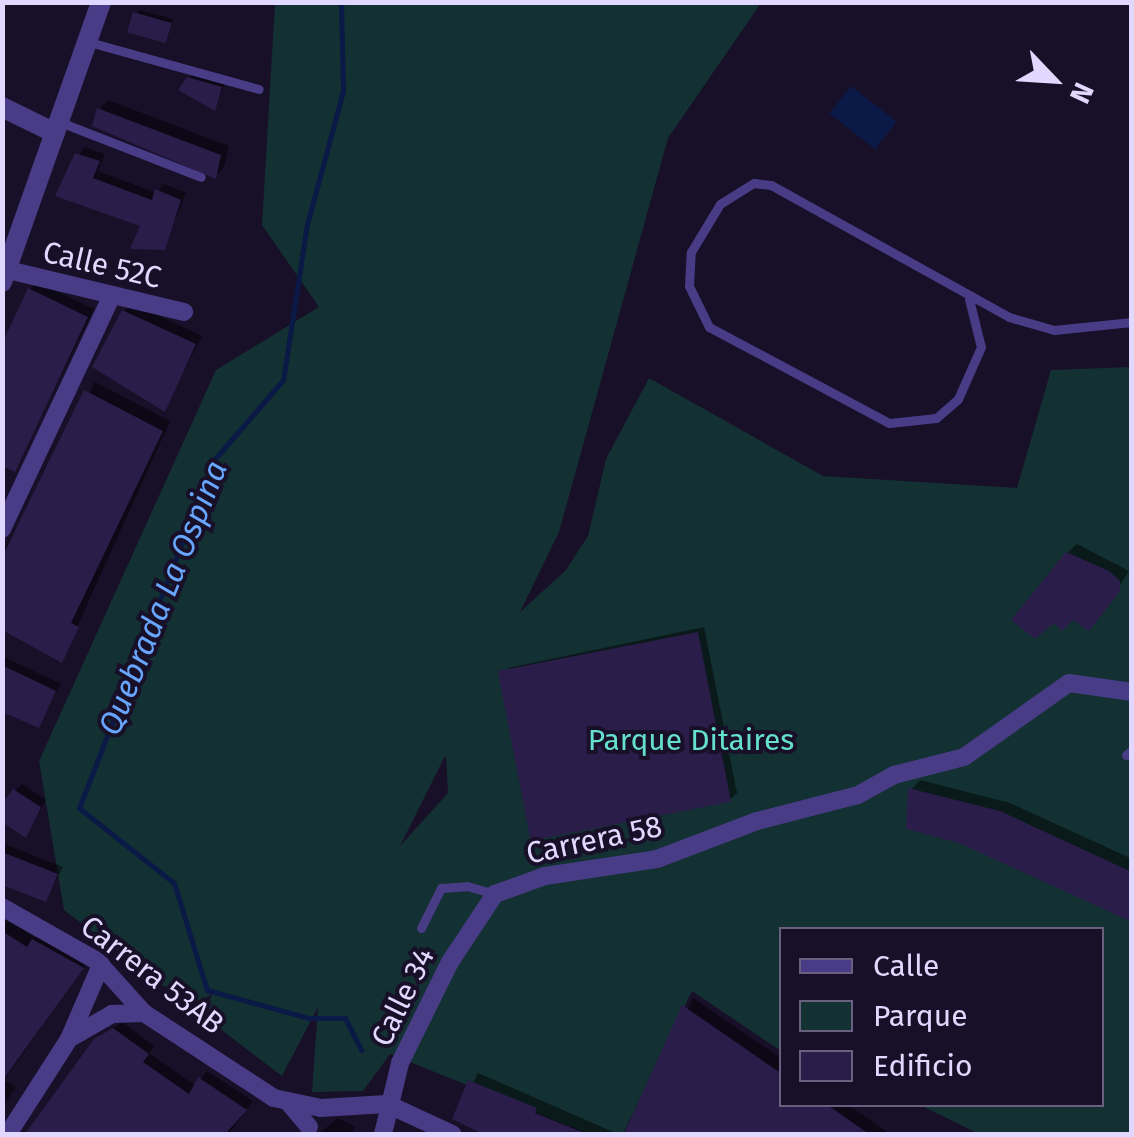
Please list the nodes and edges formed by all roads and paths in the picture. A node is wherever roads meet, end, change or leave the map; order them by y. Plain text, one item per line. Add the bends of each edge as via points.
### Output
1 (101, 2) edge
2 (89, 42) junction
3 (260, 89) dead end
4 (2, 107) edge
5 (57, 127) junction
6 (201, 177) dead end
7 (5, 276) edge
8 (111, 297) junction
9 (969, 299) junction
10 (184, 312) dead end
11 (1132, 322) edge
12 (2, 529) edge
13 (1132, 692) edge
14 (495, 894) junction
15 (2, 907) edge
16 (421, 928) dead end
17 (101, 965) junction
18 (144, 1012) junction
19 (70, 1039) junction
20 (289, 1102) junction
21 (387, 1104) junction
22 (321, 1108) junction
23 (306, 1131) edge
24 (8, 1134) edge
25 (383, 1134) edge
26 (452, 1134) edge

1 - 2 street
2 - 3 lane
2 - 5 street
4 - 5 street
5 - 6 lane
5 - 7 street
7 - 8 street, Calle 52C
8 - 10 street, Calle 52C
8 - 12 street
9 - 9 lane via 771,186 754,183 720,204 691,252 690,286 710,327 888,423 936,418 958,400 981,347
9 - 11 lane via 1054,330
13 - 14 street, Carrera 58 via 1069,683 964,757 658,859 545,876
14 - 16 lane via 441,888
14 - 21 street, Calle 34 via 450,962
15 - 17 street, Carrera 53AB
17 - 18 street, Carrera 53AB
17 - 19 street
18 - 19 street via 112,1014
18 - 20 street, Carrera 53AB via 256,1088
19 - 24 street
20 - 22 street, Carrera 53AB
20 - 23 street
21 - 22 street, Carrera 53AB
21 - 25 street, Calle 34
21 - 26 street
22 - 23 street

